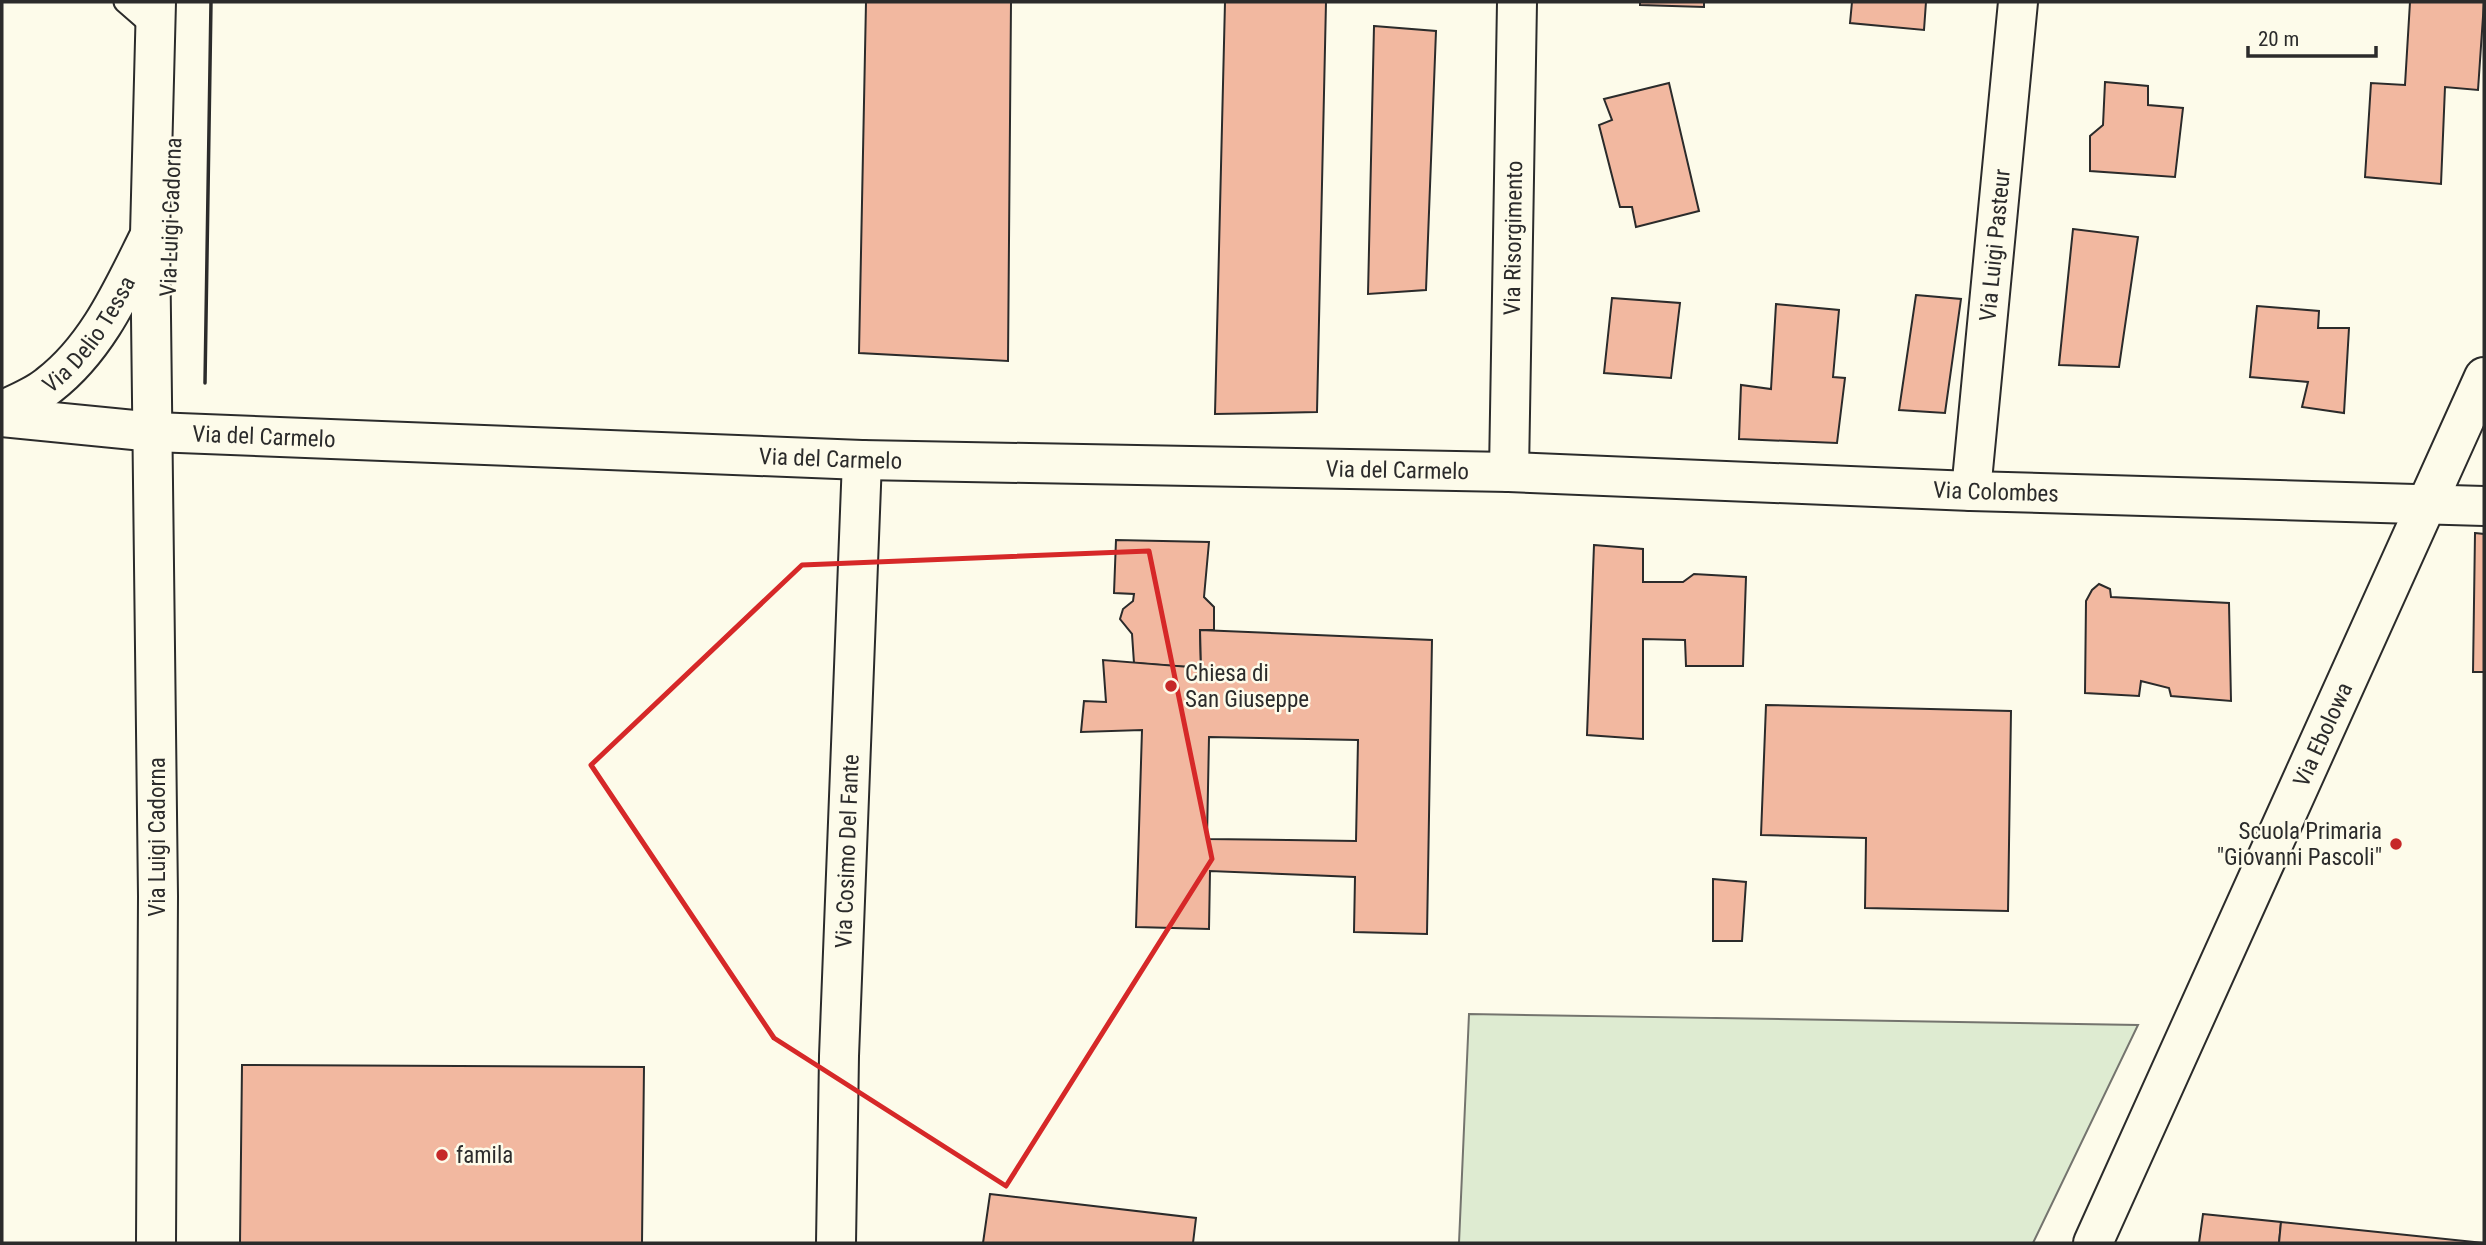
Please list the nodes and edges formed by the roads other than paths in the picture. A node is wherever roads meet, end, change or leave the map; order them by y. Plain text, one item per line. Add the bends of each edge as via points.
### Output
1 (124, 2) edge
2 (1517, 2) edge
3 (2018, 2) edge
4 (163, 11) edge
5 (150, 234) junction
6 (2484, 377) edge
7 (2, 411) edge
8 (2, 417) edge
9 (154, 432) junction
10 (862, 460) junction
11 (1509, 472) junction
12 (1971, 491) junction
13 (2426, 504) junction
14 (2484, 506) edge
15 (156, 1243) edge
16 (836, 1243) edge
17 (2093, 1243) edge

1 - 4 lane
2 - 11 street, Via Risorgimento
3 - 12 street, Via Luigi Pasteur
4 - 5 street, Via Luigi Cadorna
4 - 9 street, Via Luigi Cadorna via 173,259
5 - 7 street, Via Delio Tessa via 84,352 48,386
5 - 9 street, Via Luigi Cadorna
6 - 13 street, Via Ebolowa
8 - 9 street, Via Delio Tessa
9 - 10 street, Via del Carmelo
9 - 15 street, Via Luigi Cadorna
10 - 11 street, Via del Carmelo
10 - 16 street, Via Cosimo Del Fante
11 - 12 street, Via Colombes
12 - 13 street, Via Colombes
13 - 14 street, Via Colombes
13 - 17 street, Via Ebolowa

